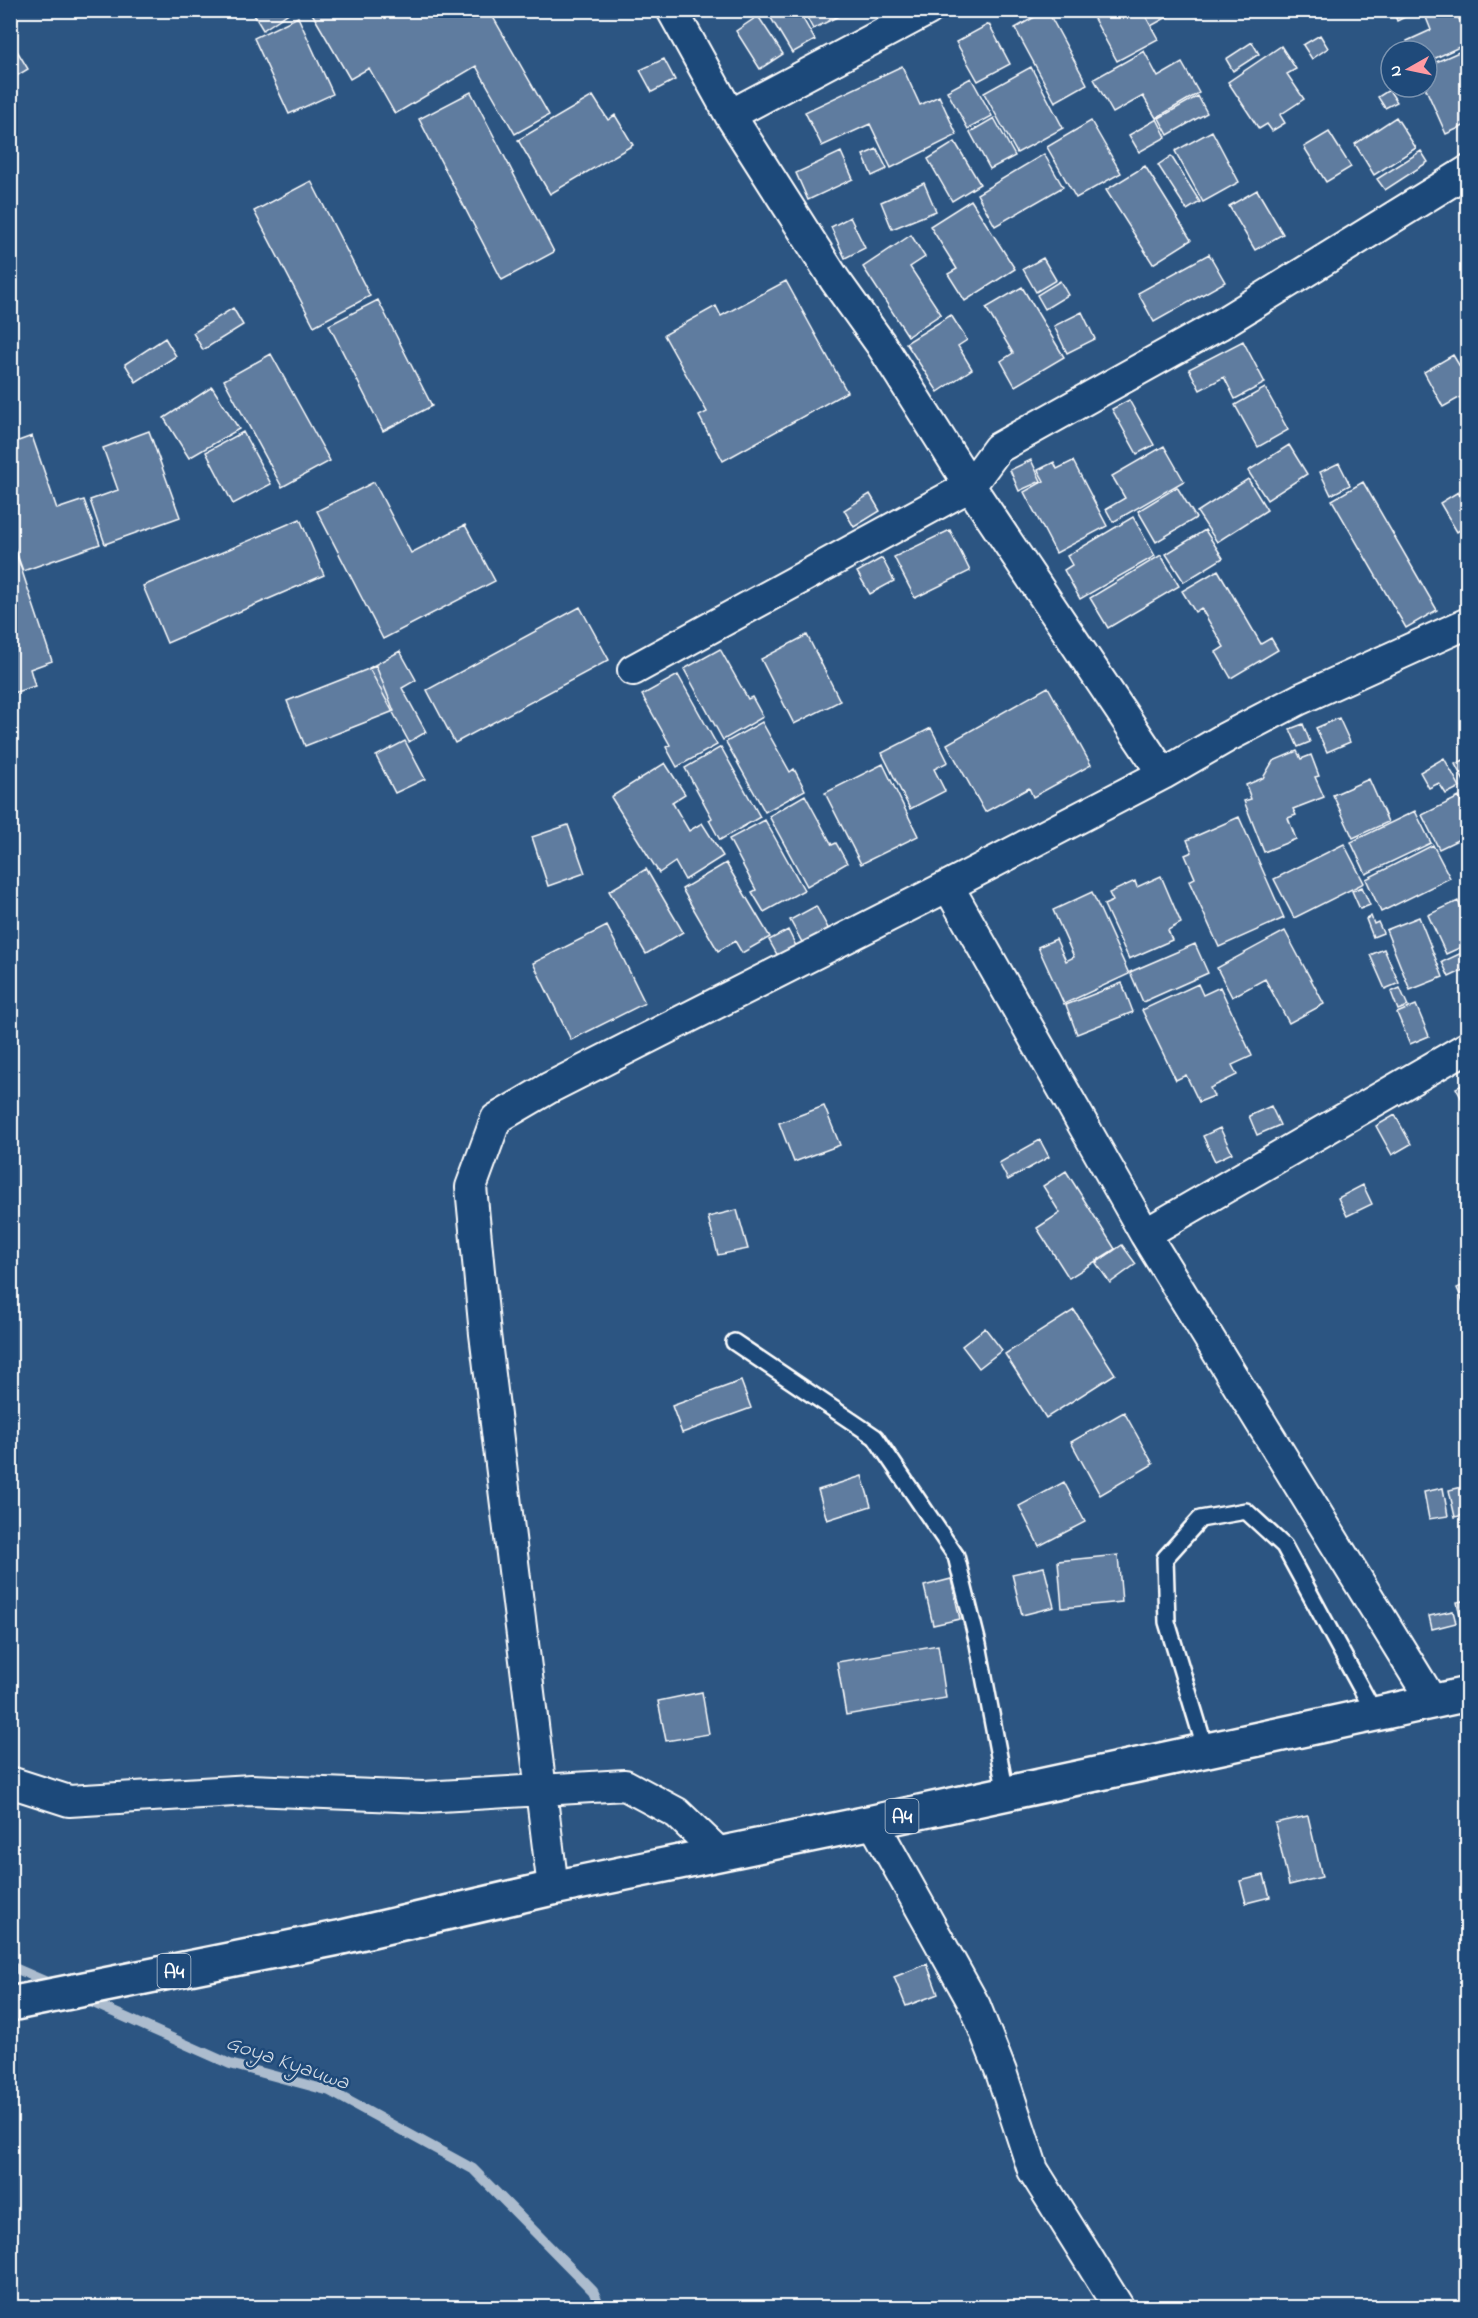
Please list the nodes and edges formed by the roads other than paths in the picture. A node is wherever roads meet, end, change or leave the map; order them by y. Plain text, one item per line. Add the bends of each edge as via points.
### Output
1 (672, 10) edge
2 (928, 10) edge
3 (730, 115) junction
4 (1467, 171) edge
5 (970, 486) junction
6 (1467, 623) edge
7 (633, 670) dead end
8 (1163, 774) junction
9 (948, 886) junction
10 (1467, 1047) edge
11 (1144, 1234) junction
12 (734, 1342) dead end
13 (1467, 1694) edge
14 (1432, 1701) junction
15 (1375, 1714) junction
16 (1206, 1751) junction
17 (10, 1782) edge
18 (540, 1789) junction
19 (1006, 1794) junction
20 (873, 1822) junction
21 (720, 1854) junction
22 (553, 1888) junction
23 (10, 2004) edge
24 (1119, 2307) edge

1 - 3 street
2 - 3 street
3 - 5 street
4 - 5 street via 1219,325 998,448
5 - 7 street
5 - 8 street
6 - 8 street via 1300,699
8 - 9 street
9 - 11 street
9 - 18 street via 549,1088 496,1119 471,1187
10 - 11 street
11 - 14 street
12 - 19 lane via 875,1437 956,1556 978,1644
13 - 14 highway, A4
14 - 15 highway, A4
15 - 16 highway, A4
15 - 16 lane via 1284,1546 1246,1511 1200,1519 1165,1558 1167,1622
16 - 19 highway, A4
17 - 18 street via 69,1801 251,1790 423,1797
18 - 21 street via 625,1785 677,1813
18 - 22 street
19 - 20 highway, A4
20 - 21 highway, A4
20 - 24 street via 975,2006 1033,2170
21 - 22 highway, A4
22 - 23 highway, A4 via 338,1938

